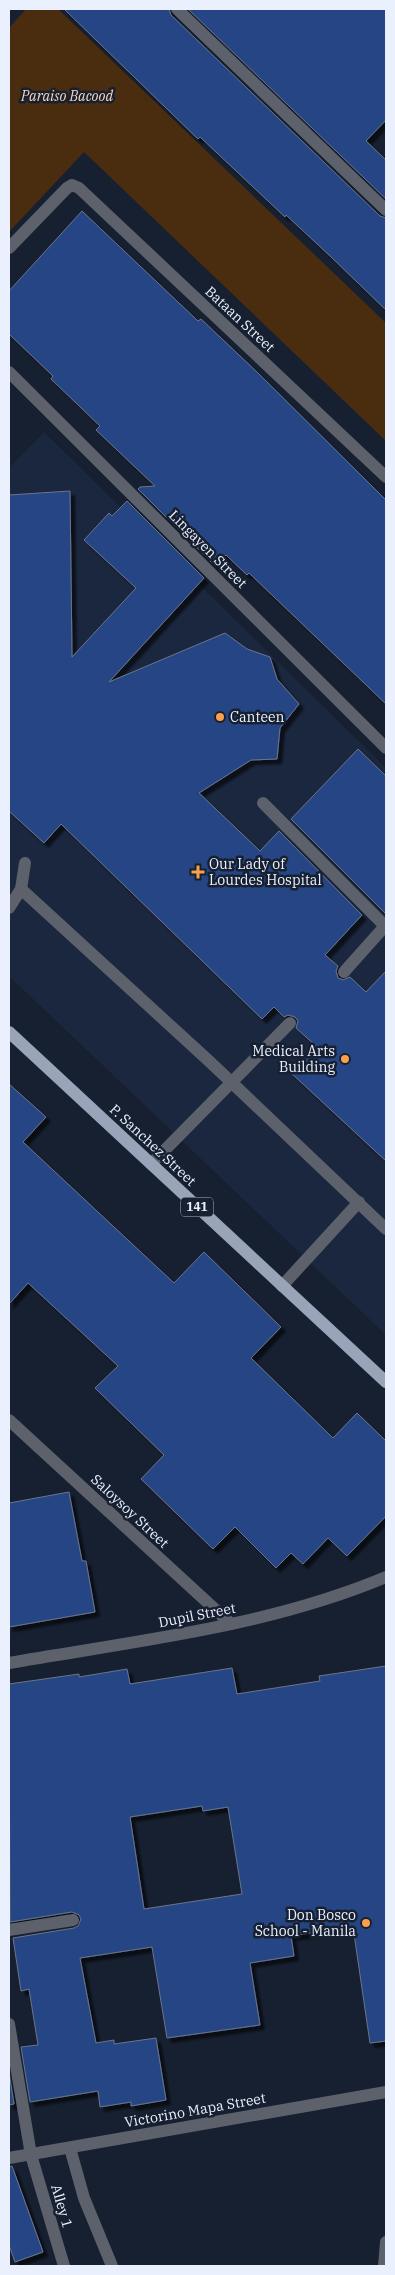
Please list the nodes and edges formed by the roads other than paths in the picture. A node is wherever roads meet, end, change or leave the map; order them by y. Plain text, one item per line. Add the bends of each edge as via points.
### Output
1 (177, 9) edge
2 (386, 210) edge
3 (9, 248) edge
4 (9, 372) edge
5 (386, 477) edge
6 (386, 748) edge
7 (263, 803) dead end
8 (25, 863) dead end
9 (21, 889) junction
10 (9, 908) edge
11 (344, 972) dead end
12 (290, 1023) dead end
13 (9, 1032) edge
14 (231, 1083) junction
15 (151, 1164) junction
16 (359, 1202) junction
17 (386, 1229) edge
18 (282, 1286) junction
19 (386, 1382) edge
20 (9, 1420) edge
21 (386, 1577) edge
22 (231, 1624) junction
23 (9, 1663) edge
24 (73, 1920) dead end
25 (9, 1930) edge
26 (9, 2024) edge
27 (386, 2094) edge
28 (70, 2148) junction
29 (31, 2154) junction
30 (9, 2158) edge
31 (386, 2242) edge
32 (64, 2266) edge
33 (112, 2266) edge
34 (384, 2266) edge

1 - 2 street
3 - 5 street, Bataan Street via 61,192 72,185
4 - 6 street, Lingayen Street
7 - 11 street via 386,926
8 - 9 street
9 - 10 street
9 - 14 street
12 - 14 street
13 - 15 main road, P. Sanchez Street / 141
14 - 15 street
14 - 16 street
15 - 18 main road, P. Sanchez Street / 141
16 - 17 street
16 - 18 street
18 - 19 main road, P. Sanchez Street / 141
20 - 22 street, Saloysoy Street
21 - 22 street, Dupil Street via 342,1596
22 - 23 street, Dupil Street
24 - 25 street
26 - 29 street, Alley 1
27 - 28 street, Victorino Mapa Street
28 - 29 street, Victorino Mapa Street
28 - 33 street via 84,2198
29 - 30 street, Victorino Mapa Street
29 - 32 street, Alley 1
31 - 34 street

